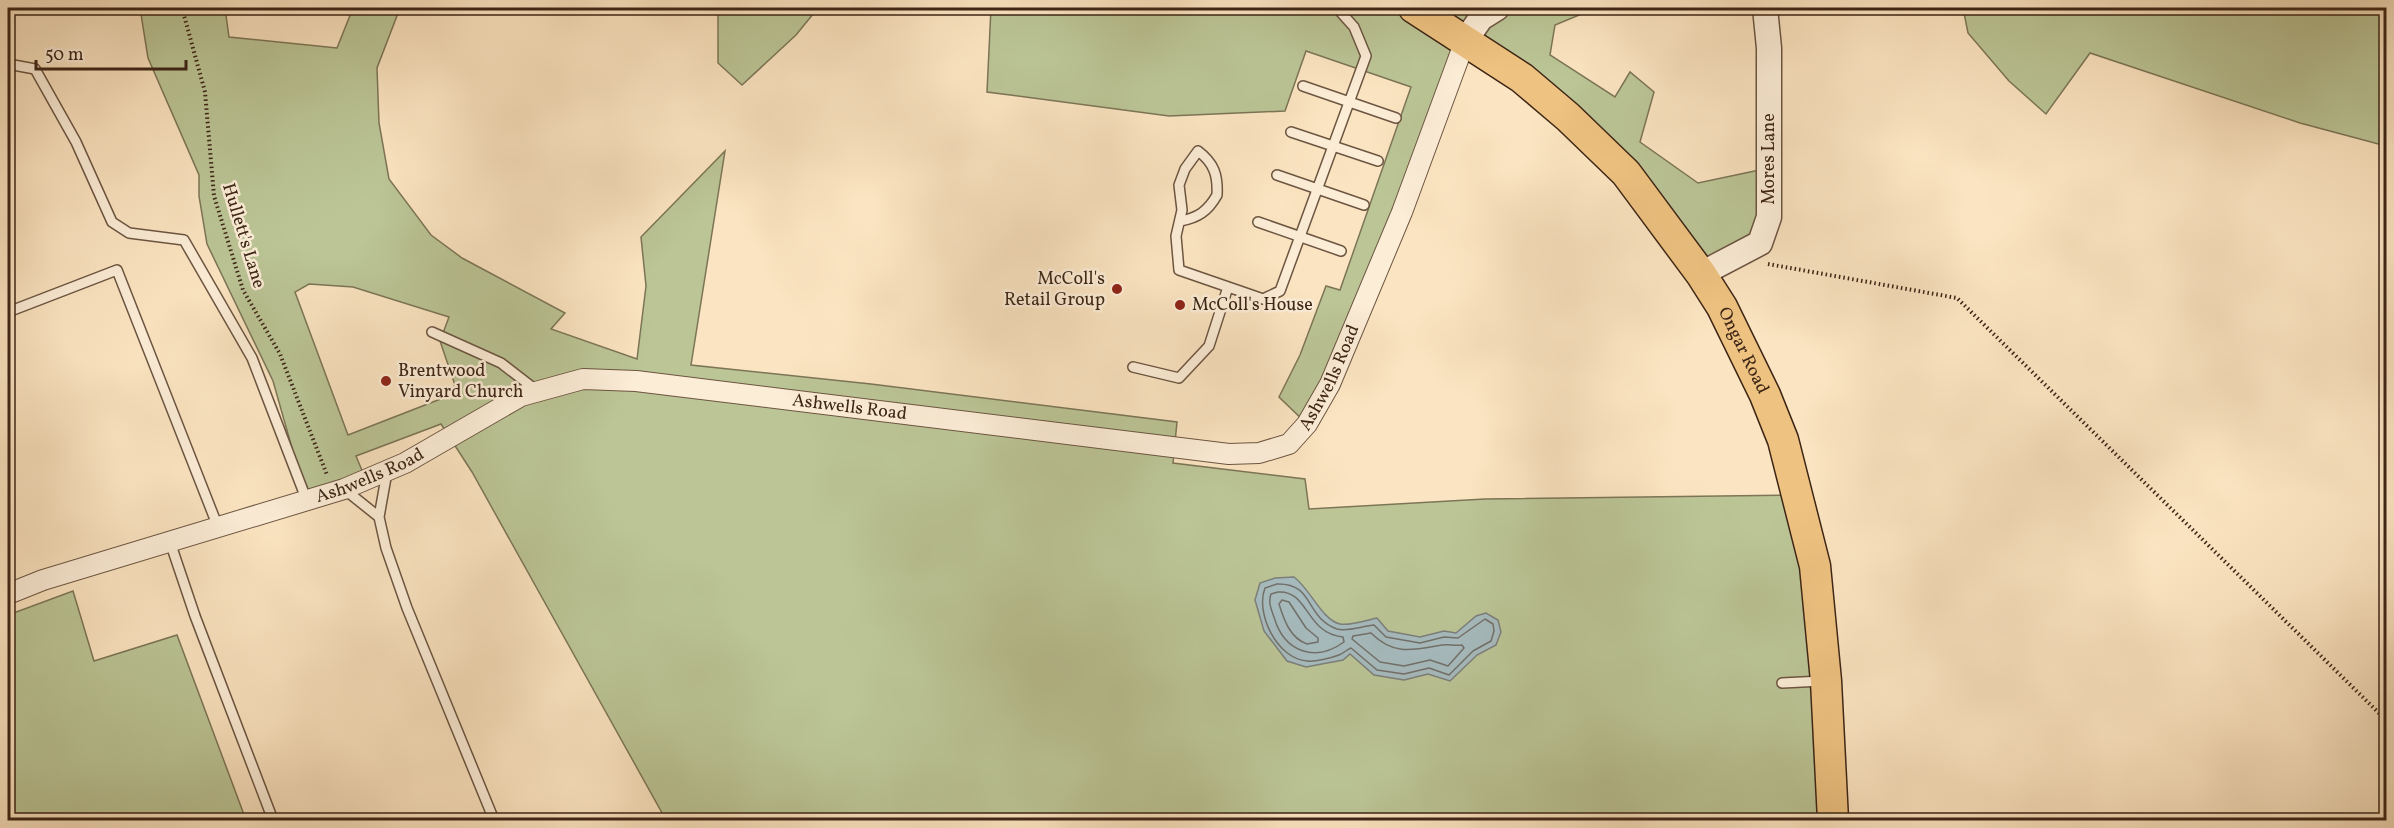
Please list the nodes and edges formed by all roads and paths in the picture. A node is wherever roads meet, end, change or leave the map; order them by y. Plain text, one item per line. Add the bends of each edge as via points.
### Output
1 (182, 8) edge
2 (1337, 8) edge
3 (1414, 8) edge
4 (1497, 8) edge
5 (1765, 8) edge
6 (1465, 40) junction
7 (8, 64) edge
8 (1303, 86) dead end
9 (1351, 102) junction
10 (1396, 118) dead end
11 (1291, 132) dead end
12 (1334, 146) junction
13 (1378, 161) dead end
14 (1277, 175) dead end
15 (1318, 189) junction
16 (1364, 205) dead end
17 (1180, 221) junction
18 (1258, 222) dead end
19 (1299, 236) junction
20 (1760, 243) junction
21 (1341, 251) dead end
22 (1701, 274) junction
23 (1228, 287) junction
24 (8, 312) edge
25 (432, 332) dead end
26 (1133, 367) dead end
27 (538, 392) junction
28 (387, 472) junction
29 (339, 491) junction
30 (307, 501) junction
31 (379, 517) junction
32 (218, 527) junction
33 (170, 542) junction
34 (8, 594) edge
35 (1818, 682) junction
36 (1782, 683) dead end
37 (2386, 720) edge
38 (273, 820) edge
39 (494, 820) edge
40 (1833, 820) edge

1 - 29 path, Hullett's Lane via 204,92 214,196 239,279 280,354
2 - 9 lane via 1354,27 1366,56
3 - 6 main road, Ongar Road
4 - 6 street via 1481,18
5 - 20 street, Mores Lane via 1769,48 1769,217
6 - 22 main road, Ongar Road via 1522,78 1626,173
6 - 27 street, Ashwells Road via 1402,212 1330,384 1307,423 1289,444 1259,453 1230,454 636,381 583,379
7 - 30 lane via 35,69 76,142 112,222 129,233 184,240 252,358
8 - 9 lane
9 - 10 lane
9 - 12 lane
11 - 12 lane
12 - 13 lane
12 - 15 lane
14 - 15 lane
15 - 16 lane
15 - 19 lane
17 - 17 lane via 1179,185 1198,151 1215,169 1217,195 1204,213
17 - 23 lane via 1176,236 1179,270
18 - 19 lane
19 - 21 lane
19 - 23 lane via 1281,291 1263,299
20 - 22 street
20 - 37 path via 1766,264 1957,298
22 - 35 main road, Ongar Road via 1722,307 1784,440 1815,566
23 - 26 lane via 1209,346 1179,378
24 - 32 lane via 117,270
25 - 27 lane via 501,363
27 - 28 street, Ashwells Road via 521,396
28 - 29 street, Ashwells Road
28 - 31 lane
29 - 30 street, Ashwells Road
29 - 31 lane
30 - 32 street, Ashwells Road
31 - 39 lane via 411,617
32 - 33 street, Ashwells Road
33 - 34 street, Ashwells Road
33 - 38 lane
35 - 36 lane
35 - 40 main road, Ongar Road

